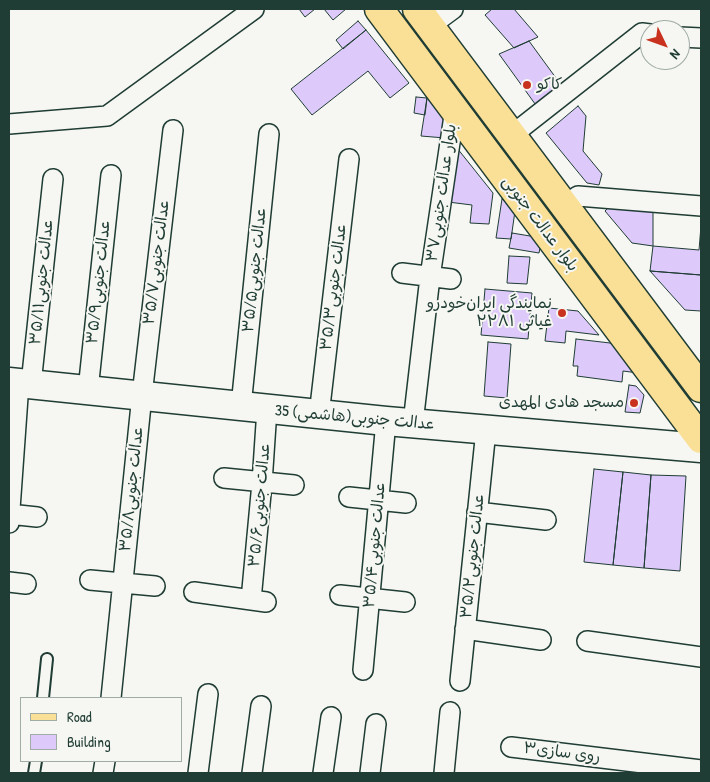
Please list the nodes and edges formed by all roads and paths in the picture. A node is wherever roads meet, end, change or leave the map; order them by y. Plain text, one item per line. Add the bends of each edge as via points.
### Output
1 (254, 9) edge
2 (379, 9) edge
3 (452, 9) edge
4 (423, 17) edge
5 (640, 39) edge
6 (455, 109) junction
7 (9, 124) edge
8 (173, 130) dead end
9 (268, 134) dead end
10 (512, 136) junction
11 (349, 159) dead end
12 (110, 175) dead end
13 (53, 179) dead end
14 (564, 206) junction
15 (701, 206) edge
16 (402, 272) dead end
17 (430, 277) junction
18 (451, 279) dead end
19 (666, 343) junction
20 (643, 361) junction
21 (19, 383) edge
22 (701, 388) edge
23 (88, 390) junction
24 (142, 395) junction
25 (241, 406) junction
26 (267, 409) junction
27 (319, 415) junction
28 (400, 422) junction
29 (486, 430) junction
30 (701, 439) edge
31 (701, 448) edge
32 (224, 478) dead end
33 (262, 483) junction
34 (294, 486) dead end
35 (349, 497) dead end
36 (379, 500) junction
37 (406, 502) dead end
38 (478, 512) junction
39 (9, 515) edge
40 (37, 517) dead end
41 (546, 520) dead end
42 (9, 524) edge
43 (90, 580) dead end
44 (123, 583) junction
45 (155, 586) dead end
46 (194, 592) dead end
47 (340, 595) dead end
48 (370, 598) junction
49 (405, 602) dead end
50 (465, 629) junction
51 (541, 640) dead end
52 (587, 641) dead end
53 (701, 657) edge
54 (47, 659) dead end
55 (363, 670) dead end
56 (460, 681) dead end
57 (208, 694) dead end
58 (43, 697) edge
59 (111, 697) edge
60 (262, 706) dead end
61 (450, 712) dead end
62 (332, 717) dead end
63 (376, 724) dead end
64 (511, 747) dead end
65 (701, 770) edge
66 (198, 773) edge
67 (252, 773) edge
68 (323, 773) edge
69 (370, 773) edge
70 (444, 773) edge

1 - 7 street via 107,116
2 - 6 main road, بلوار عدالت جنوبی
3 - 4 street
4 - 10 main road, بلوار عدالت جنوبی
5 - 10 street
6 - 17 street, بلوار عدالت جنوبی۳۷
6 - 20 main road, بلوار عدالت جنوبی
8 - 24 street, عدالت جنوبی۳۵/۷
9 - 25 street, عدالت جنوبی۳۵/۵
10 - 14 main road, بلوار عدالت جنوبی
11 - 27 street, عدالت جنوبی۳۵/۳
12 - 23 street, عدالت جنوبی۳۵/۹
13 - 21 street, عدالت جنوبی۳۵/۱۱
14 - 15 street via 578,196
14 - 19 main road, بلوار عدالت جنوبی
16 - 17 street
17 - 18 street
17 - 28 street, بلوار عدالت جنوبی۳۷
19 - 20 main road
19 - 22 main road, بلوار عدالت جنوبی
20 - 30 main road, بلوار عدالت جنوبی
21 - 23 street, 35 عدالت جنوبی(هاشمی)
21 - 39 street, عدالت جنوبی۳۵/۱۱
23 - 24 street, 35 عدالت جنوبی(هاشمی)
24 - 25 street, 35 عدالت جنوبی(هاشمی)
24 - 44 street, عدالت جنوبی۳۵/۸
25 - 26 street, 35 عدالت جنوبی(هاشمی)
26 - 27 street, 35 عدالت جنوبی(هاشمی)
26 - 33 street, عدالت جنوبی۳۵/۶
27 - 28 street, 35 عدالت جنوبی(هاشمی)
28 - 29 street, 35 عدالت جنوبی(هاشمی)
28 - 36 street, عدالت جنوبی۳۵/۴
29 - 31 street, 35 عدالت جنوبی(هاشمی)
29 - 38 street, عدالت جنوبی۳۵/۲
32 - 33 street
33 - 34 street
33 - 46 street, عدالت جنوبی۳۵/۶ via 258,601
35 - 36 street
36 - 37 street
36 - 48 street, عدالت جنوبی۳۵/۴
38 - 41 street
38 - 50 street, عدالت جنوبی۳۵/۲
39 - 40 street
39 - 42 street, عدالت جنوبی۳۵/۱۱
43 - 44 street
44 - 45 street
44 - 59 street, عدالت جنوبی۳۵/۸
47 - 48 street
48 - 49 street
48 - 55 street, عدالت جنوبی۳۵/۴
50 - 51 street
50 - 56 street, عدالت جنوبی۳۵/۲
52 - 53 street
54 - 58 lane
57 - 66 street
60 - 67 street
61 - 70 street
62 - 68 street
63 - 69 street
64 - 65 street, روی سازی۳

